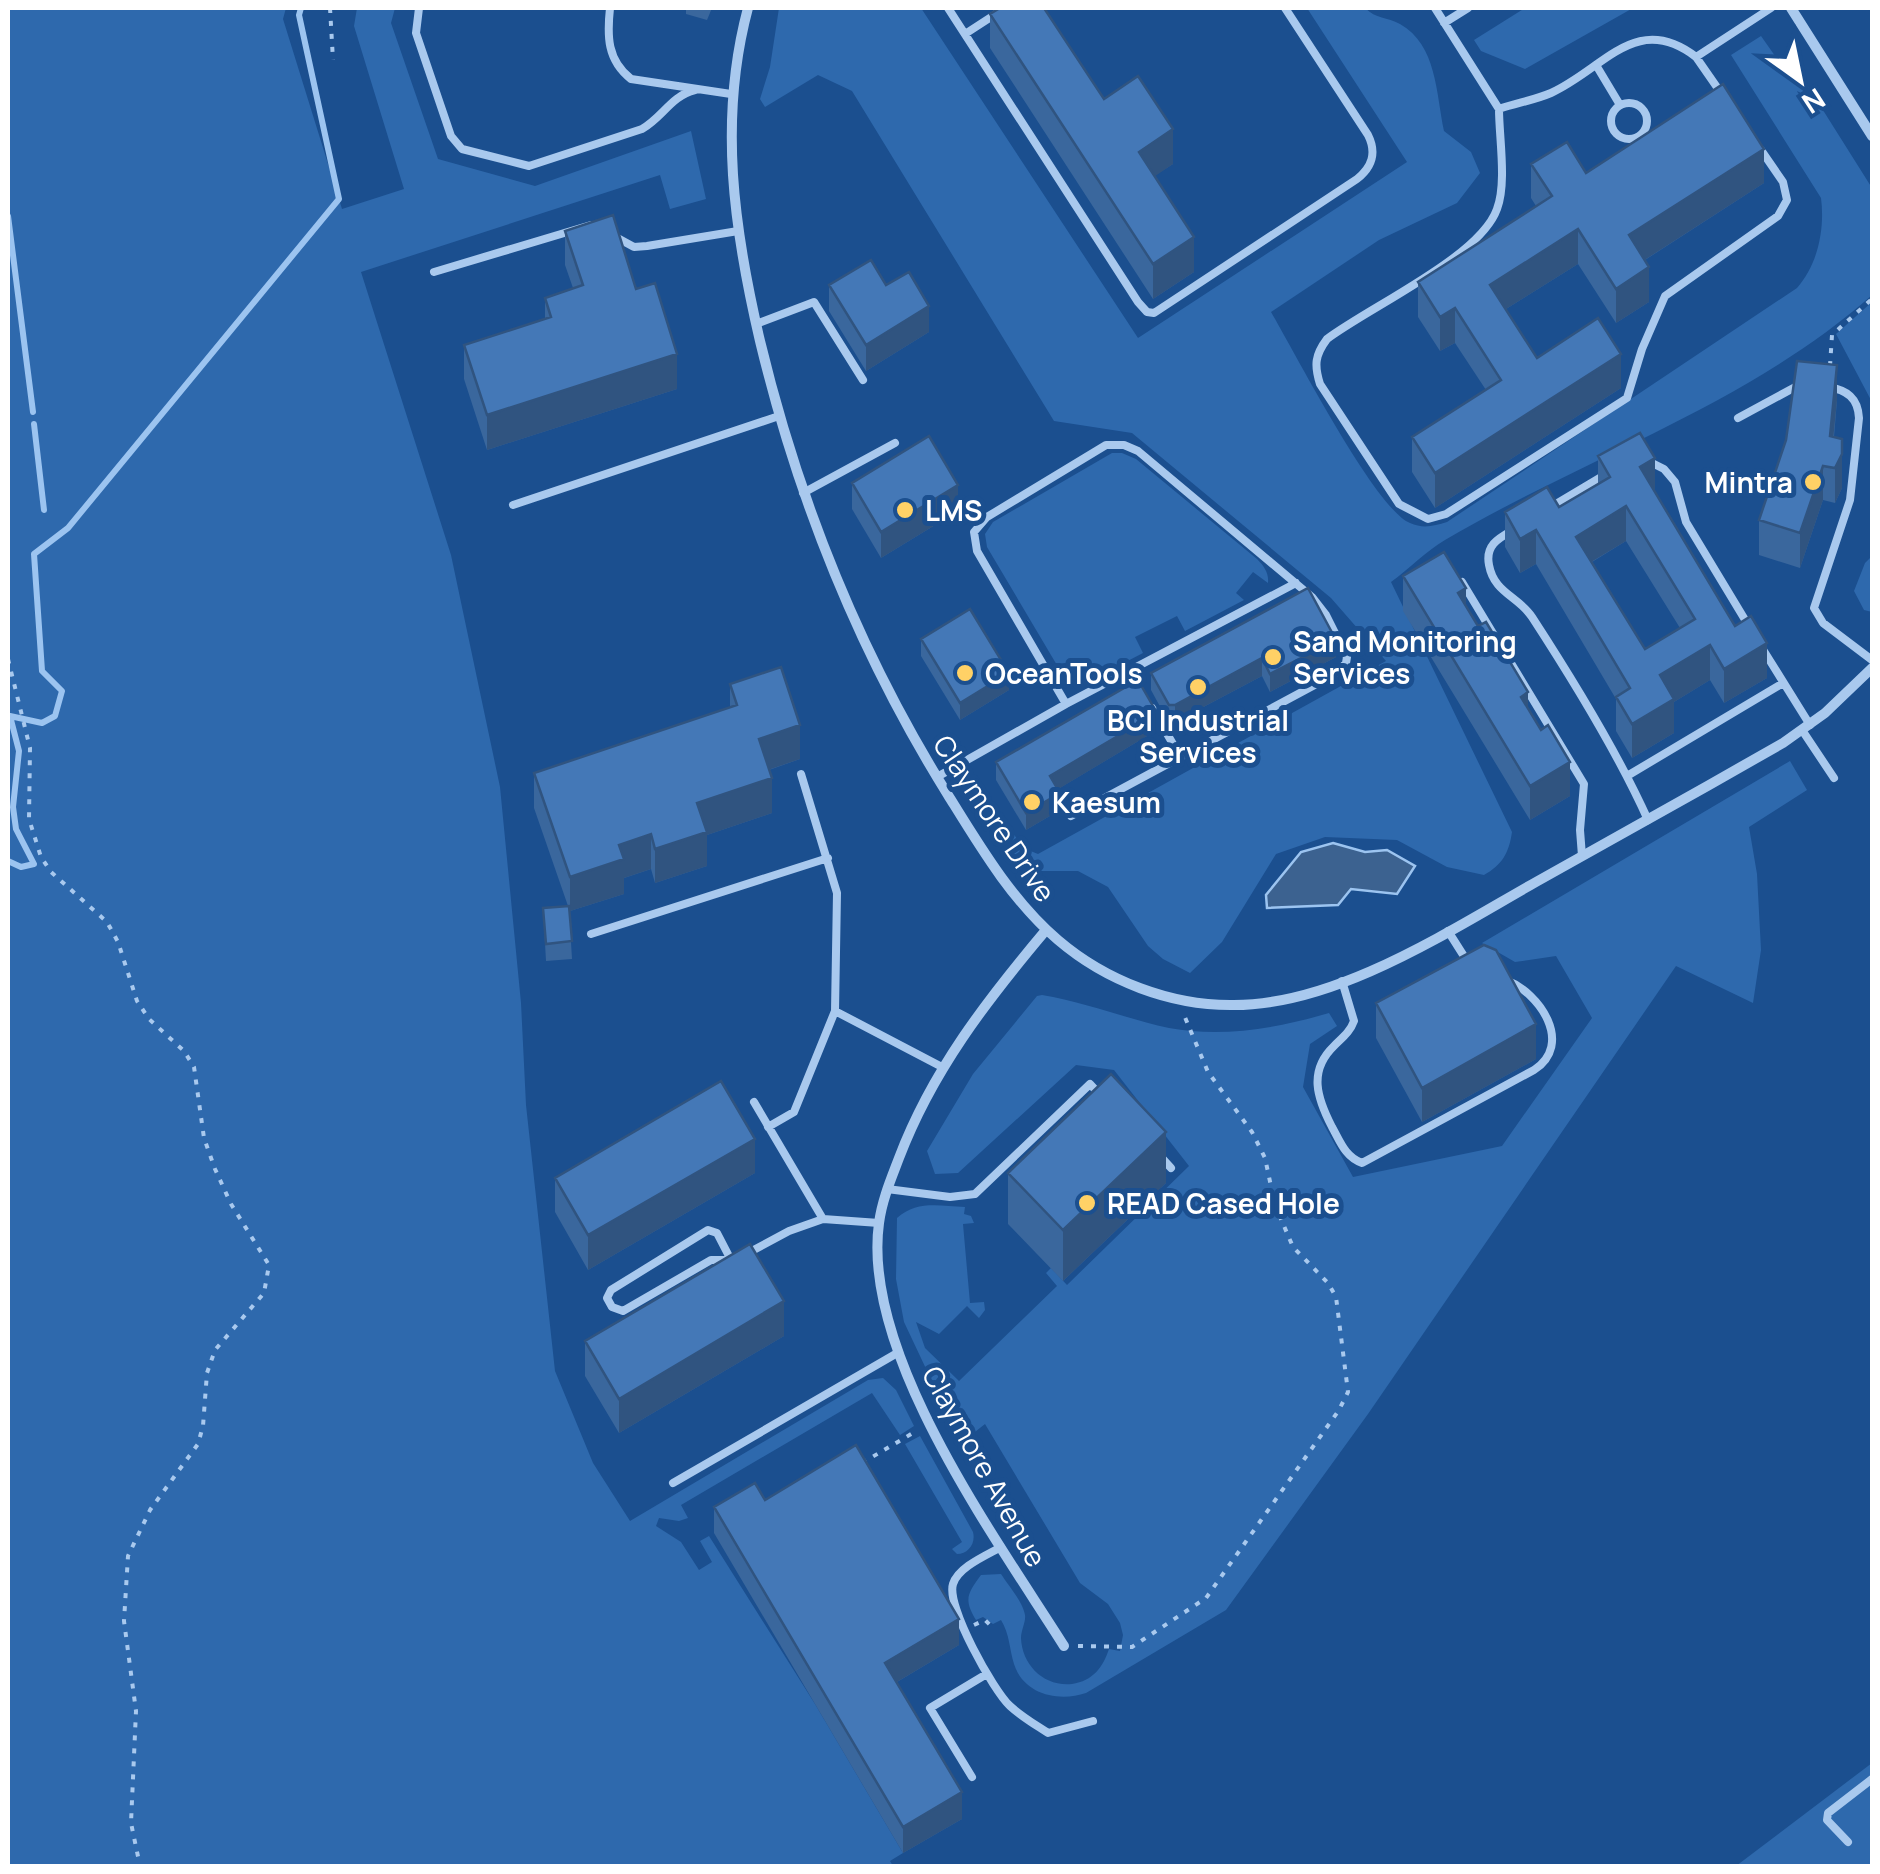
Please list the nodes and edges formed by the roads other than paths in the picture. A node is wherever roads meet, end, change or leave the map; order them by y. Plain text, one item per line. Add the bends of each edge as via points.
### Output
1 (419, 8) edge
2 (610, 8) edge
3 (748, 8) edge
4 (948, 8) edge
5 (1005, 8) edge
6 (1286, 8) edge
7 (1435, 8) edge
8 (1468, 8) edge
9 (1772, 8) edge
10 (1791, 8) edge
11 (1444, 23) junction
12 (964, 34) junction
13 (1696, 57) junction
14 (1596, 65) junction
15 (695, 90) junction
16 (732, 94) junction
17 (1729, 104) edge
18 (1620, 105) junction
19 (1499, 109) junction
20 (1750, 135) edge
21 (1872, 136) edge
22 (738, 231) junction
23 (434, 272) dead end
24 (756, 324) junction
25 (863, 380) dead end
26 (1804, 384) edge
27 (1817, 386) edge
28 (779, 416) junction
29 (1738, 418) dead end
30 (895, 443) dead end
31 (1635, 460) edge
32 (1612, 471) edge
33 (804, 493) junction
34 (512, 505) dead end
35 (1548, 509) edge
36 (1515, 528) edge
37 (1296, 582) junction
38 (1462, 582) edge
39 (1872, 660) edge
40 (1872, 668) edge
41 (1130, 669) junction
42 (1783, 683) junction
43 (1138, 684) edge
44 (1147, 698) edge
45 (1066, 704) junction
46 (1806, 727) junction
47 (1180, 756) junction
48 (801, 774) dead end
49 (1627, 776) junction
50 (937, 777) junction
51 (1834, 778) dead end
52 (1071, 816) dead end
53 (1648, 820) junction
54 (1582, 856) junction
55 (828, 858) junction
56 (1046, 930) junction
57 (1448, 931) junction
58 (591, 934) dead end
59 (1472, 966) edge
60 (1498, 977) edge
61 (1342, 981) junction
62 (835, 1011) junction
63 (942, 1067) junction
64 (1104, 1098) edge
65 (754, 1102) dead end
66 (768, 1127) junction
67 (1158, 1154) edge
68 (1171, 1168) dead end
69 (887, 1188) junction
70 (823, 1219) junction
71 (879, 1222) junction
72 (730, 1260) junction
73 (898, 1352) junction
74 (673, 1483) dead end
75 (1001, 1547) junction
76 (1064, 1646) road end
77 (985, 1675) junction
78 (1092, 1720) dead end
79 (972, 1777) dead end
80 (1872, 1778) edge
81 (1848, 1842) dead end

1 - 15 lane via 416,33 451,136 462,150 538,165 642,129 671,101
2 - 15 lane via 608,40 619,70 642,82
3 - 16 street, Claymore Drive
4 - 12 lane
5 - 12 lane
6 - 12 lane via 1368,134 1370,166 1154,313 1142,308
7 - 11 lane
8 - 11 lane
9 - 13 lane
10 - 21 street
11 - 19 lane
13 - 14 lane via 1665,40 1640,39
13 - 17 lane
14 - 18 lane
14 - 19 lane via 1552,93
15 - 16 lane
16 - 22 street, Claymore Drive via 730,165
18 - 18 lane via 1611,116 1613,130 1625,139 1639,137 1648,125 1646,111 1634,102
19 - 20 lane via 1502,182 1484,233 1327,339 1314,368 1399,504 1428,519 1446,514 1628,398 1665,296 1778,216 1787,200 1783,182
22 - 23 lane via 634,246 584,224
22 - 24 street, Claymore Drive
24 - 25 lane via 814,302
24 - 28 street, Claymore Drive
26 - 29 lane
27 - 39 lane via 1849,394 1859,418 1850,500 1814,608
28 - 33 street, Claymore Drive
28 - 34 lane
30 - 33 lane
31 - 42 lane via 1671,475 1686,522
32 - 35 lane
33 - 50 street, Claymore Drive via 868,650
36 - 49 lane via 1490,550 1495,584 1530,615
37 - 41 lane
37 - 45 lane via 1131,447 1097,449 986,517 973,538
37 - 47 lane via 1322,608 1346,663
38 - 54 lane via 1584,784
40 - 46 street, Claymore Drive
41 - 43 lane
41 - 45 lane
42 - 46 lane
42 - 49 lane
44 - 47 lane
45 - 50 lane
46 - 51 lane
46 - 53 street, Claymore Drive
47 - 52 lane
48 - 55 lane
49 - 53 lane
50 - 56 street, Claymore Drive
53 - 54 street, Claymore Drive
54 - 57 street, Claymore Drive
55 - 58 lane
55 - 62 lane via 838,893
56 - 61 street, Claymore Drive via 1113,977 1182,1000 1260,1004
56 - 63 street, Claymore Avenue
57 - 59 lane
57 - 61 street, Claymore Drive
60 - 61 lane via 1532,997 1554,1038 1550,1057 1362,1163 1346,1152 1316,1094 1323,1060 1354,1020
62 - 63 lane
62 - 66 lane via 794,1112
63 - 69 street, Claymore Avenue
64 - 69 lane via 1090,1084 974,1194
65 - 66 lane
66 - 70 lane
67 - 68 lane
69 - 71 street, Claymore Avenue
70 - 71 lane
70 - 72 lane
71 - 73 street, Claymore Avenue via 882,1295
72 - 72 lane via 711,1260 623,1310 607,1298 708,1230 717,1233
73 - 74 lane
73 - 75 street, Claymore Avenue
75 - 76 street, Claymore Avenue
75 - 77 lane via 955,1578 952,1592
77 - 78 lane via 1010,1706 1048,1734
77 - 79 lane via 930,1708
80 - 81 lane via 1828,1813 1826,1820

